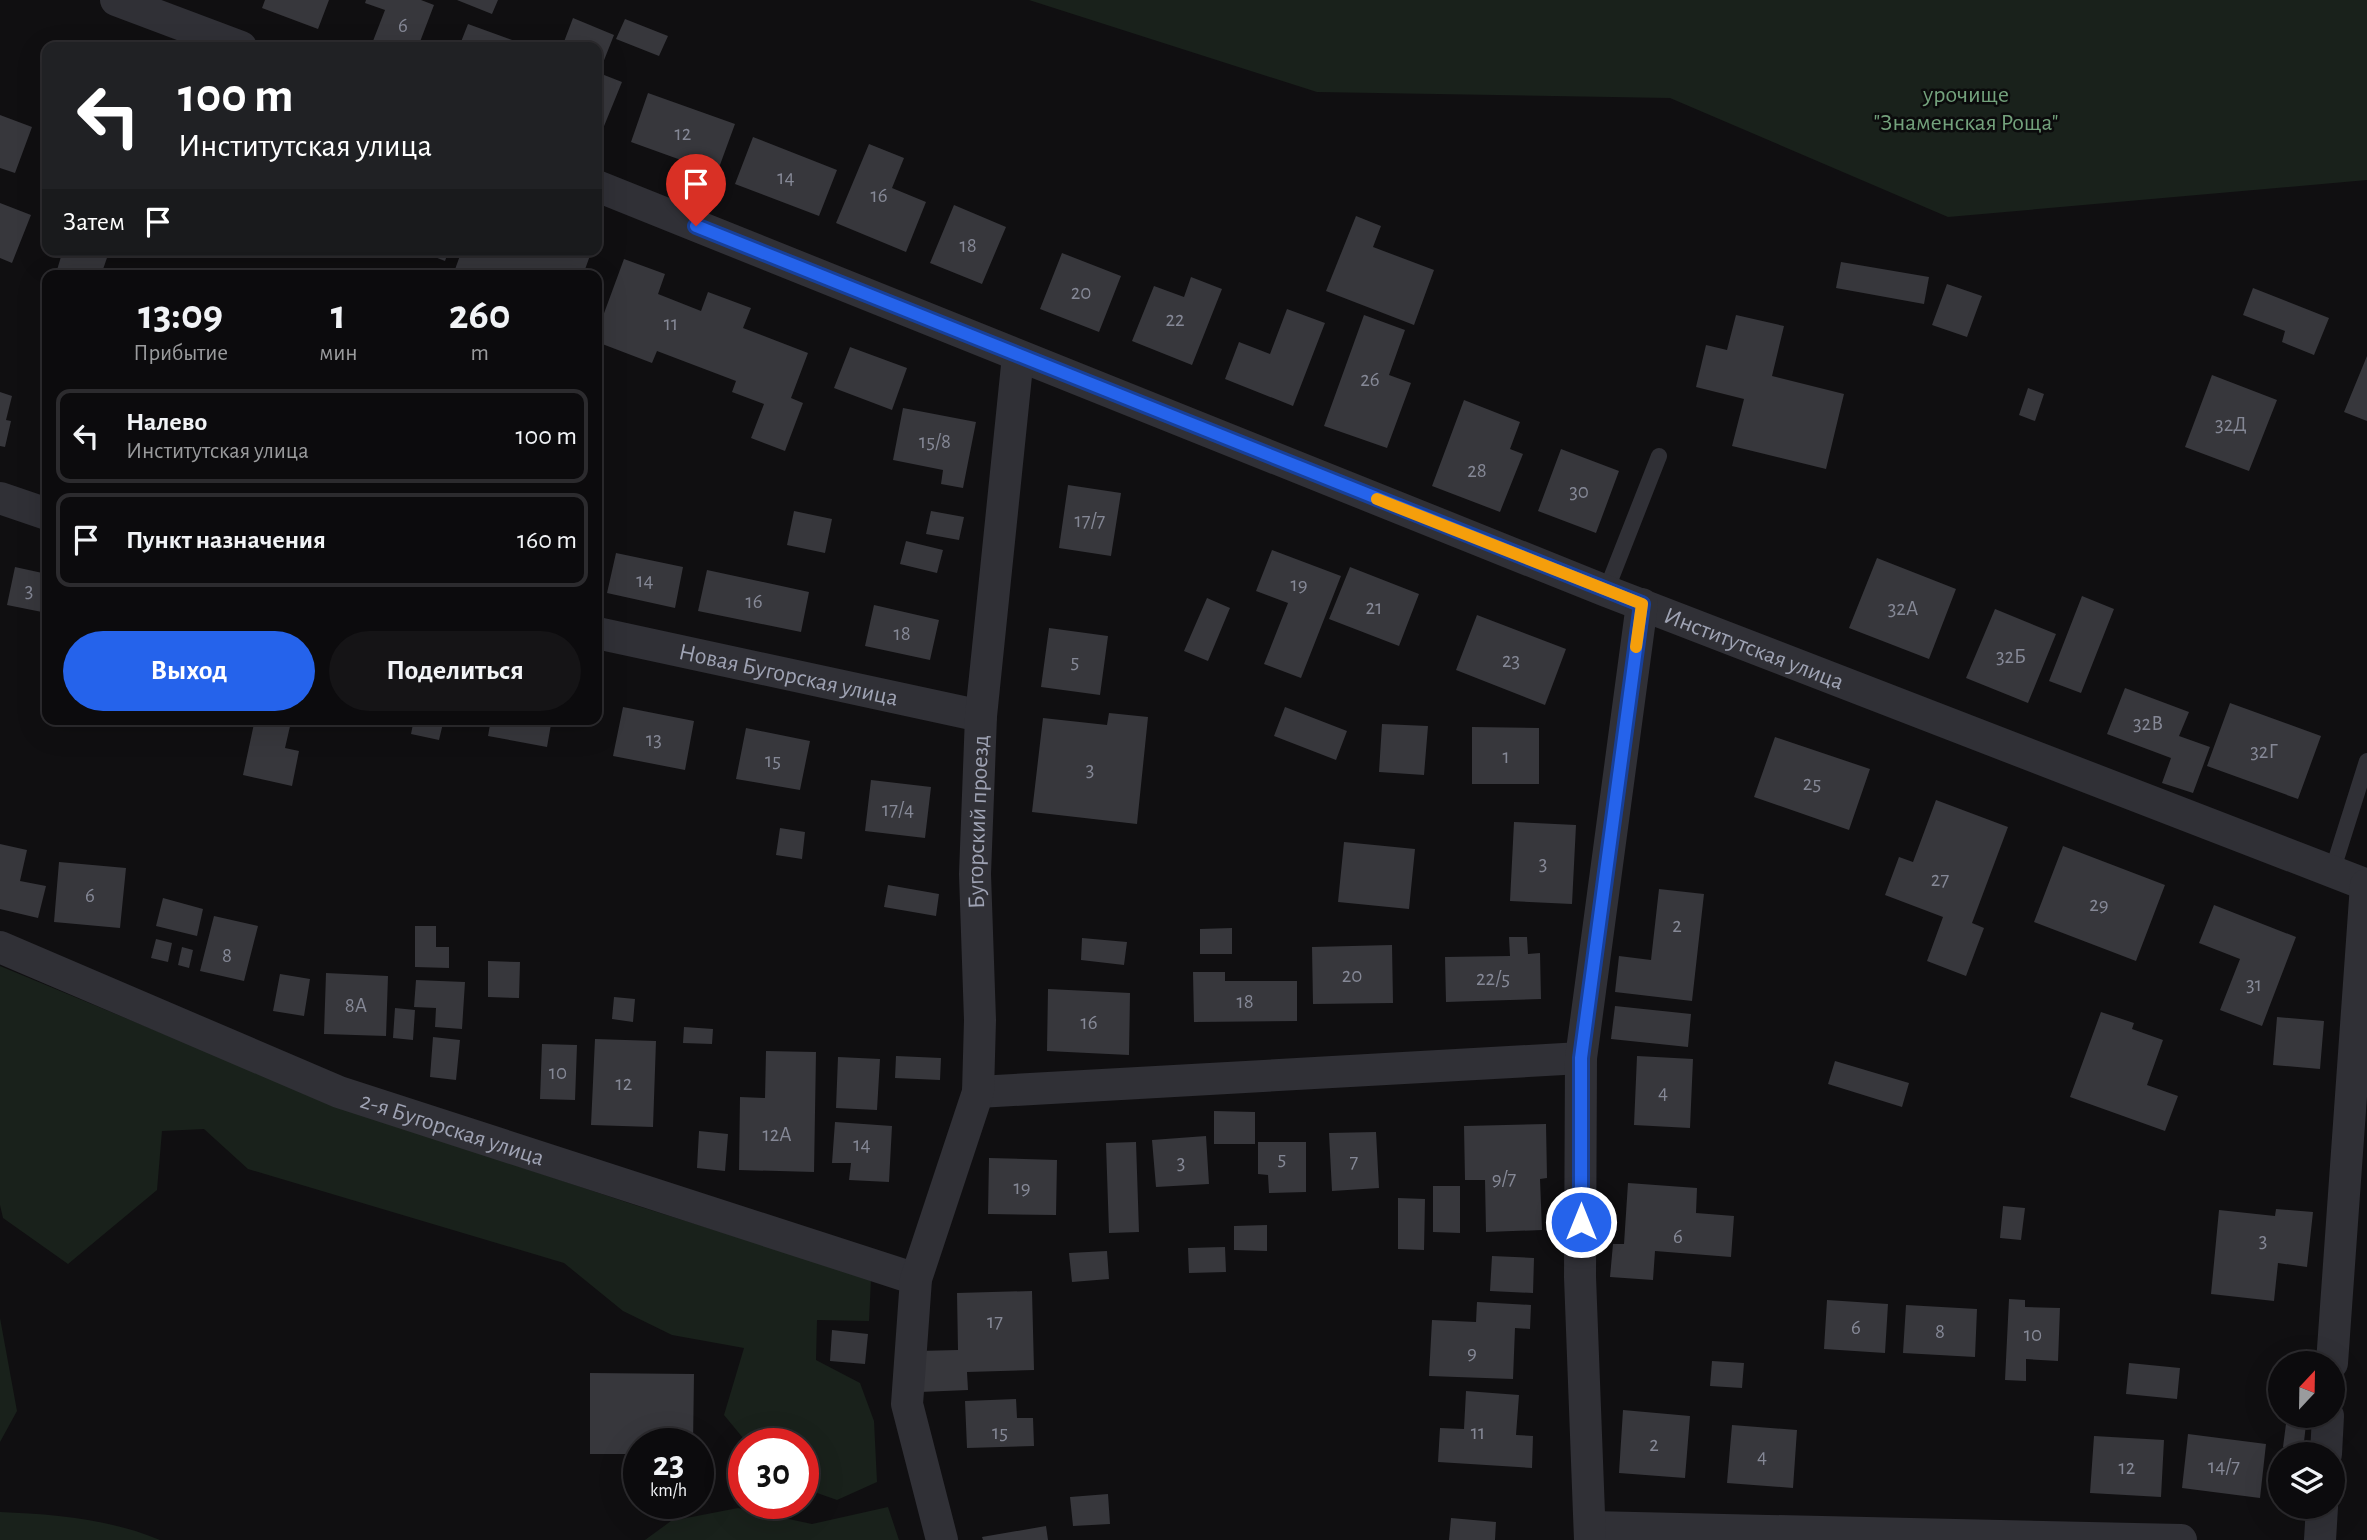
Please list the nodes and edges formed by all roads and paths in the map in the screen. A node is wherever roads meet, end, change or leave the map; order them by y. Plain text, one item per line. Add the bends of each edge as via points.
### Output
1 (116, 0) edge
2 (228, 42) edge
3 (602, 188) edge
4 (1018, 356) junction
5 (1659, 456) dead end
6 (0, 498) edge
7 (42, 512) edge
8 (1606, 591) junction
9 (1642, 604) junction
10 (602, 635) edge
11 (981, 716) junction
12 (2367, 761) edge
13 (2332, 872) junction
14 (2367, 885) edge
15 (0, 947) edge
16 (1581, 1058) junction
17 (978, 1092) junction
18 (916, 1279) junction
19 (2333, 1351) edge
20 (2321, 1519) edge
21 (1590, 1534) edge
22 (942, 1540) edge
23 (2181, 1540) edge
24 (2320, 1540) edge

1 - 2 street
3 - 4 street, Институтская улица
4 - 8 street, Институтская улица
4 - 11 street, Бугорский проезд
5 - 8 lane
6 - 7 street
8 - 9 street, Институтская улица
9 - 13 street, Институтская улица
9 - 16 street
10 - 11 street, Новая Бугорская улица
11 - 17 street, Бугорский проезд via 975,874
12 - 13 lane
13 - 14 street, Институтская улица
14 - 19 street
15 - 18 street, 2-я Бугорская улица via 339,1092
16 - 17 street
16 - 21 street via 1580,1277
17 - 18 street, Бугорский проезд
18 - 22 street, Бугорский проезд via 906,1404
20 - 24 street
21 - 23 street

